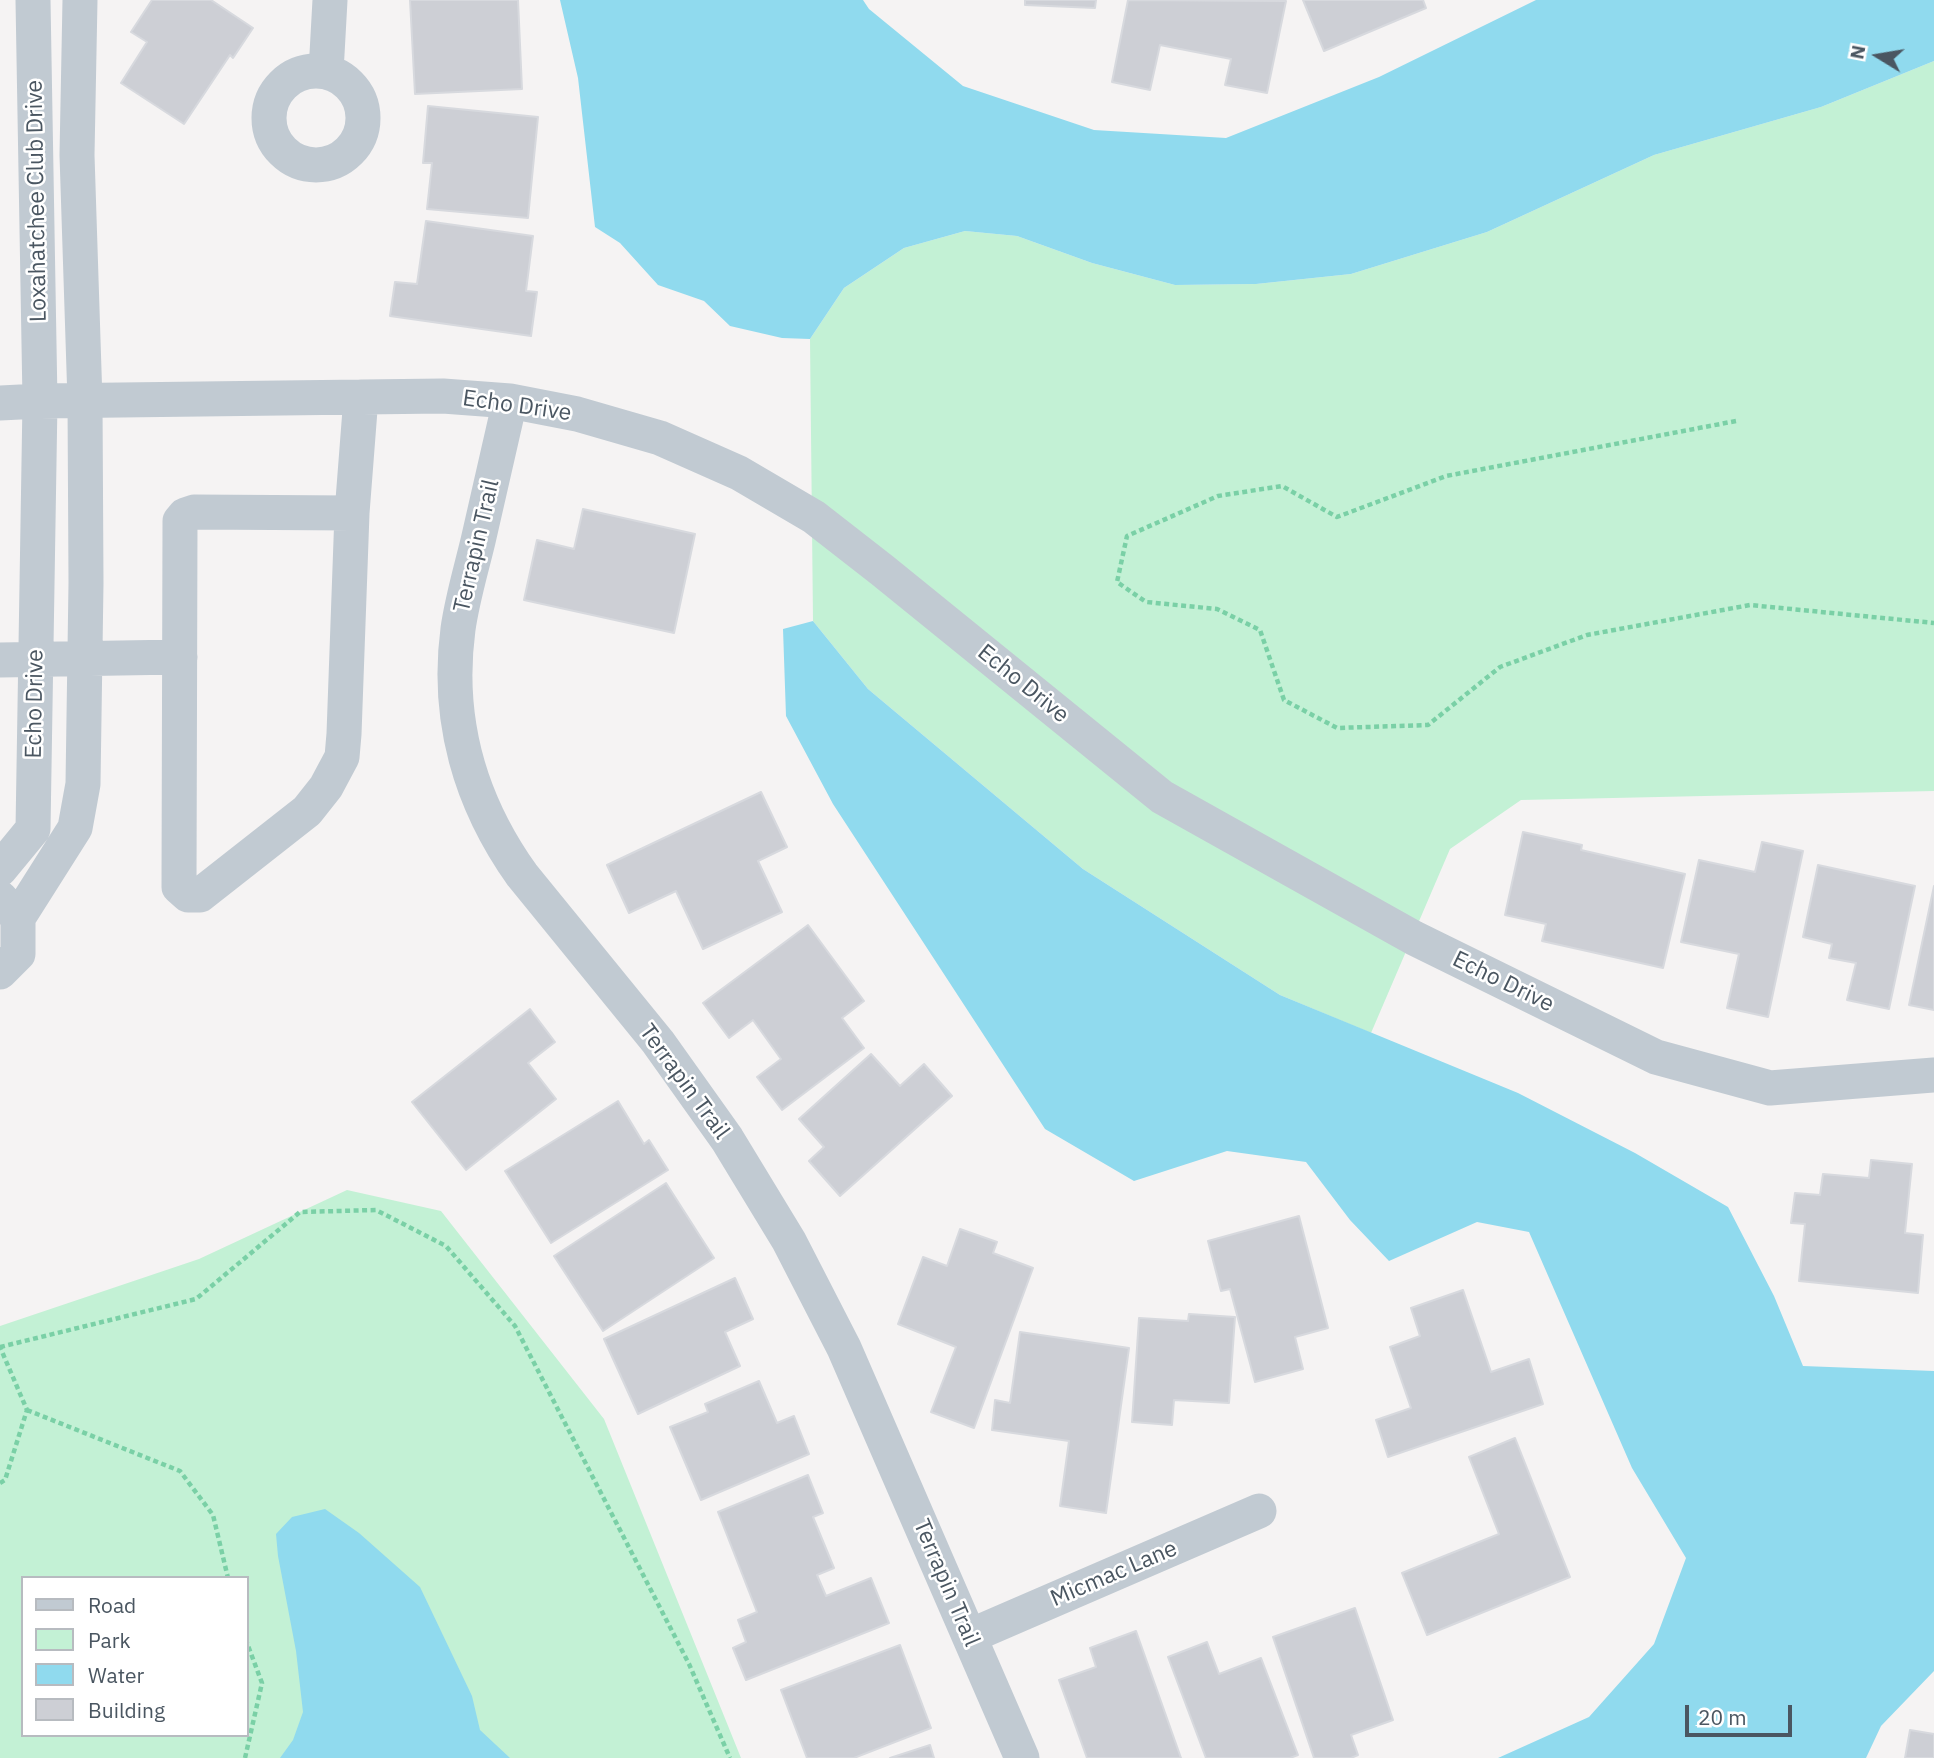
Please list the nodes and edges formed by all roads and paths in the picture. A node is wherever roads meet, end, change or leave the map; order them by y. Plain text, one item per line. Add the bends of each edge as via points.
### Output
1 (33, 0) edge
2 (80, 0) edge
3 (330, 0) edge
4 (326, 72) dead end
5 (361, 397) junction
6 (40, 401) junction
7 (85, 401) junction
8 (510, 401) junction
9 (0, 403) edge
10 (1736, 421) dead end
11 (352, 513) junction
12 (1934, 624) edge
13 (180, 657) junction
14 (85, 658) junction
15 (36, 659) junction
16 (0, 660) edge
17 (0, 869) edge
18 (9, 908) edge
19 (0, 972) edge
20 (1934, 1075) edge
21 (0, 1347) edge
22 (27, 1410) junction
23 (0, 1483) edge
24 (1259, 1511) dead end
25 (228, 1576) edge
26 (970, 1636) junction
27 (248, 1646) edge
28 (245, 1758) edge
29 (730, 1758) edge
30 (1022, 1758) edge

1 - 6 street, Loxahatchee Club Drive
2 - 7 street, Loxahatchee Club Drive via 77,155
3 - 4 street
5 - 7 street, Echo Drive
5 - 8 street, Echo Drive
5 - 11 street
6 - 7 street, Echo Drive
6 - 9 street, Echo Drive
6 - 15 street, Echo Drive
7 - 14 street
8 - 20 street, Echo Drive via 660,438 739,473 814,517 882,569 1162,797 1414,938 1656,1056 1770,1088
8 - 26 street, Terrapin Trail via 458,628 455,680 460,732 482,807 522,875 657,1042 727,1139 789,1241 844,1348
10 - 12 path via 1446,476 1337,517 1282,486 1218,496 1127,536 1117,582 1146,602 1217,609 1260,630 1284,700 1337,729 1428,725 1500,667 1587,635 1750,605
11 - 13 street via 185,515 180,521
11 - 13 street via 342,757 307,811 200,895 188,895 179,887
13 - 14 street
14 - 15 street
14 - 18 street via 83,784 75,828
15 - 16 street
15 - 17 street, Echo Drive via 33,829
18 - 19 street via 18,954
21 - 22 path
21 - 29 path via 196,1299 300,1212 376,1210 446,1246 515,1326 689,1664
22 - 23 path via 5,1480
22 - 25 path via 180,1471 213,1515
24 - 26 street, Micmac Lane
26 - 30 street, Terrapin Trail
27 - 28 path via 262,1683

